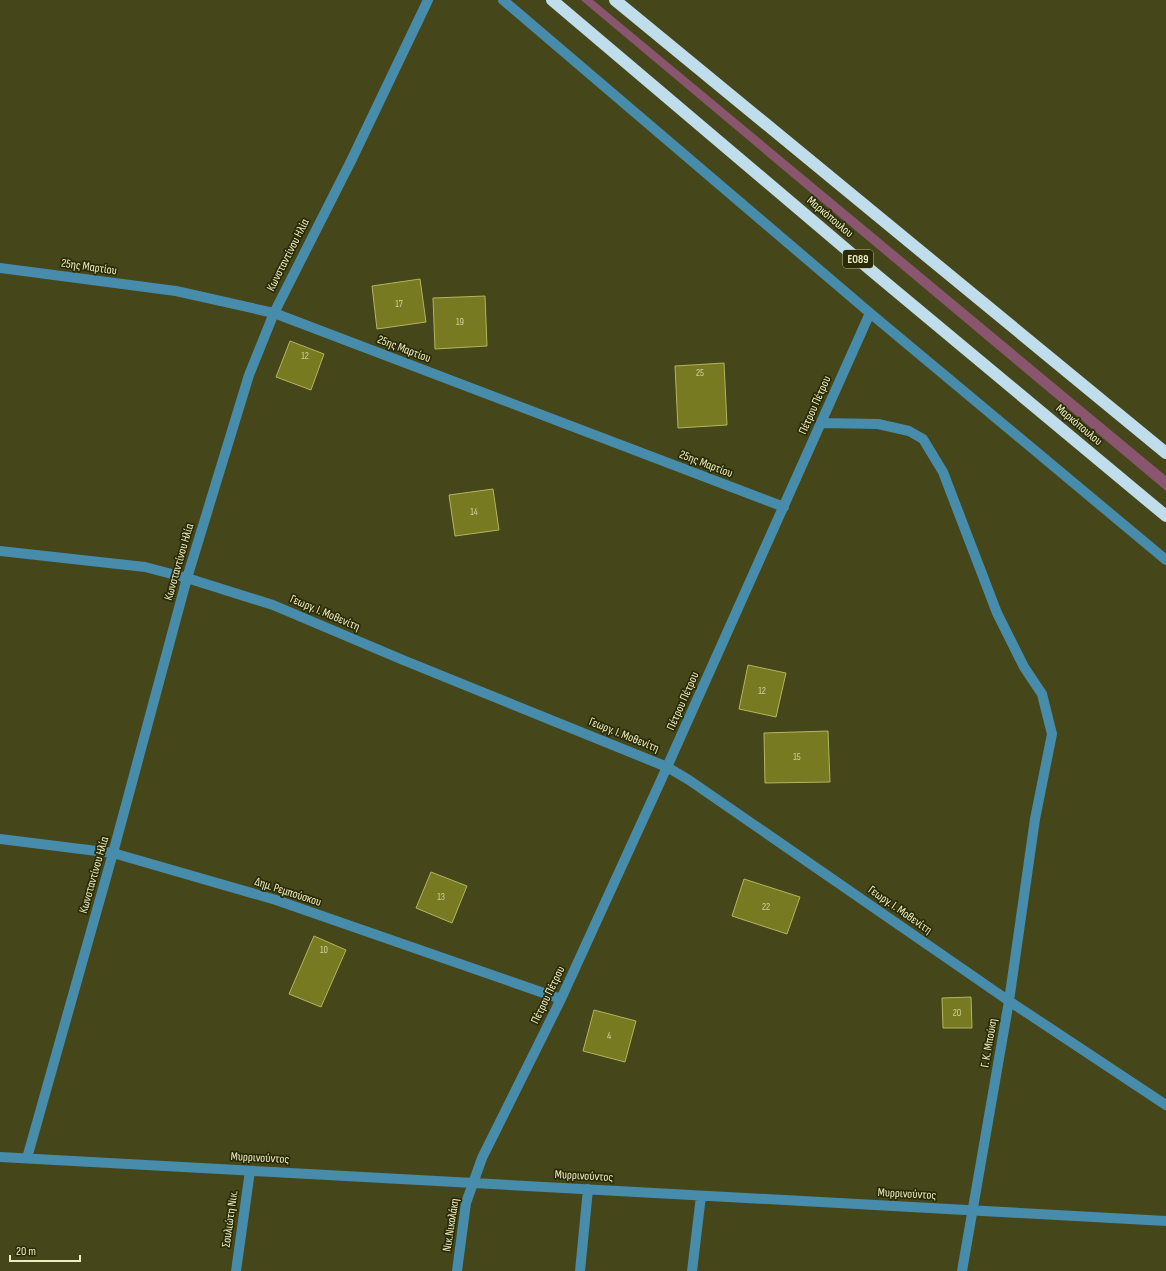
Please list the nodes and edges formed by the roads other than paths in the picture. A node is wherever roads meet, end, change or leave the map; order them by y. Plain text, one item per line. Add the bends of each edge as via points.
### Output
1 (428, 0) edge
2 (503, 0) edge
3 (552, 0) edge
4 (615, 0) edge
5 (0, 268) edge
6 (274, 313) junction
7 (870, 313) junction
8 (822, 423) junction
9 (1154, 442) junction
10 (1166, 448) edge
11 (1166, 453) edge
12 (784, 507) junction
13 (1166, 516) edge
14 (0, 552) edge
15 (1166, 560) edge
16 (187, 578) junction
17 (668, 767) junction
18 (0, 840) edge
19 (113, 854) junction
20 (560, 999) junction
21 (1009, 1001) junction
22 (1166, 1105) edge
23 (2, 1154) edge
24 (27, 1158) junction
25 (250, 1171) junction
26 (474, 1183) junction
27 (588, 1189) junction
28 (701, 1196) junction
29 (972, 1211) junction
30 (1166, 1221) edge
31 (236, 1271) edge
32 (457, 1271) edge
33 (580, 1271) edge
34 (692, 1271) edge
35 (962, 1271) edge

1 - 6 street, Κωνσταντίνου Ηλία
2 - 7 street
3 - 13 highway, Μαρκόπουλου / ΕΟ89
4 - 9 highway
5 - 6 street, 25ης Μαρτίου via 176,291
6 - 12 street, 25ης Μαρτίου
6 - 16 street, Κωνσταντίνου Ηλία via 249,375
7 - 8 street, Πέτρου Πέτρου
7 - 15 street
8 - 12 street, Πέτρου Πέτρου
8 - 21 street, Γ. Κ. Μπούκη via 878,424 909,431 923,439 943,472 997,613 1024,666 1042,694 1052,734 1034,819
9 - 10 street
9 - 11 highway
12 - 17 street, Πέτρου Πέτρου
14 - 16 street, Γεωργ. Ι. Μοθενίτη via 145,567
16 - 17 street, Γεωργ. Ι. Μοθενίτη via 273,605
16 - 19 street, Κωνσταντίνου Ηλία
17 - 20 street, Πέτρου Πέτρου
17 - 21 street, Γεωργ. Ι. Μοθενίτη
18 - 19 street, Δημ. Ρεμπούσκου
19 - 20 street, Δημ. Ρεμπούσκου via 276,900
19 - 24 street, Κωνσταντίνου Ηλία
20 - 26 street, Πέτρου Πέτρου via 482,1158
21 - 22 street, Γεωργ. Ι. Μοθενίτη
21 - 29 street, Γ. Κ. Μπούκη
23 - 24 street, Μυρρινούντος
24 - 25 street, Μυρρινούντος
25 - 26 street, Μυρρινούντος
25 - 31 street, Σουλιώτη Νικ.
26 - 27 street, Μυρρινούντος
26 - 32 street, Νικ.Νικολάκη via 466,1203
27 - 28 street, Μυρρινούντος
27 - 33 street
28 - 29 street, Μυρρινούντος
28 - 34 street
29 - 30 street, Μυρρινούντος
29 - 35 street, Γ. Κ. Μπούκη

